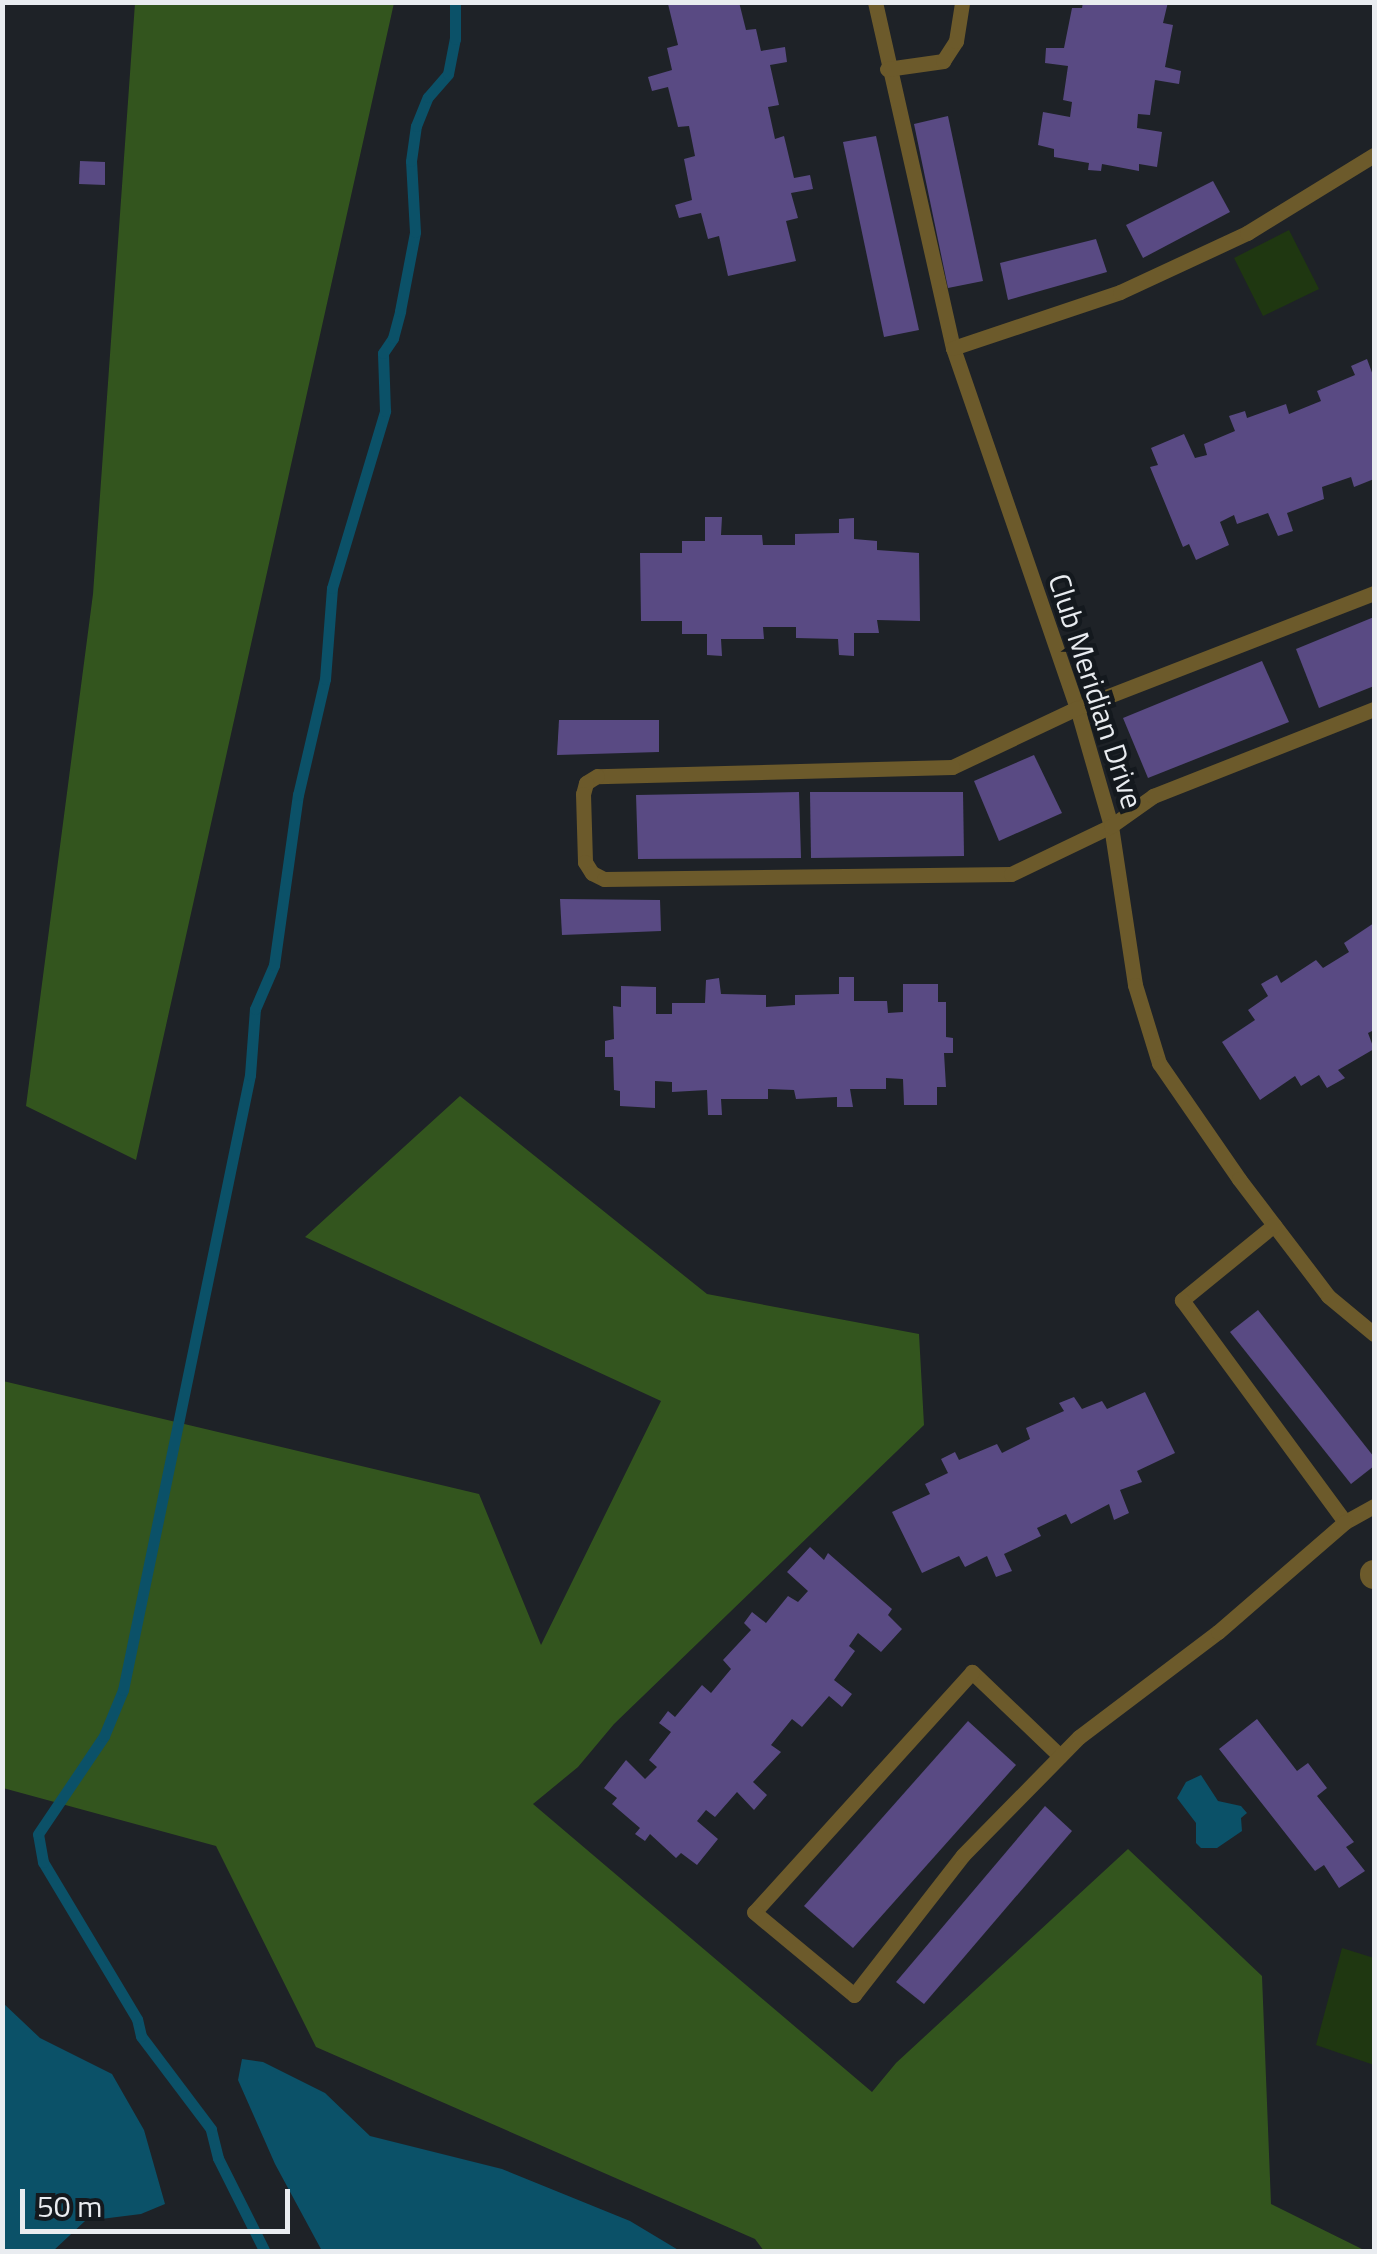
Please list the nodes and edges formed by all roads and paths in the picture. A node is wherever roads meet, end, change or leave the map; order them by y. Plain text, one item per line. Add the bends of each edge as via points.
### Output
1 (875, 2) edge
2 (962, 2) edge
3 (887, 70) junction
4 (1374, 155) edge
5 (953, 348) junction
6 (1374, 593) edge
7 (1077, 708) junction
8 (1374, 709) edge
9 (1111, 826) junction
10 (1274, 1225) junction
11 (1374, 1334) edge
12 (1374, 1506) edge
13 (1344, 1522) junction
14 (1060, 1756) junction

1 - 3 lane, Club Meridian Drive
2 - 3 lane via 956,41 943,61
3 - 5 lane, Club Meridian Drive
4 - 5 lane via 1247,233 1120,292
5 - 7 lane, Club Meridian Drive
6 - 7 lane
7 - 9 lane, Club Meridian Drive
7 - 9 lane via 938,770 597,776 583,794 585,862 604,878 1011,874
8 - 9 lane via 1153,796
9 - 10 lane, Club Meridian Drive via 1136,985 1159,1063
10 - 11 lane, Club Meridian Drive via 1328,1296
10 - 13 lane via 1182,1300
12 - 13 lane
13 - 14 lane
14 - 14 lane via 963,1855 854,1995 754,1912 972,1672

